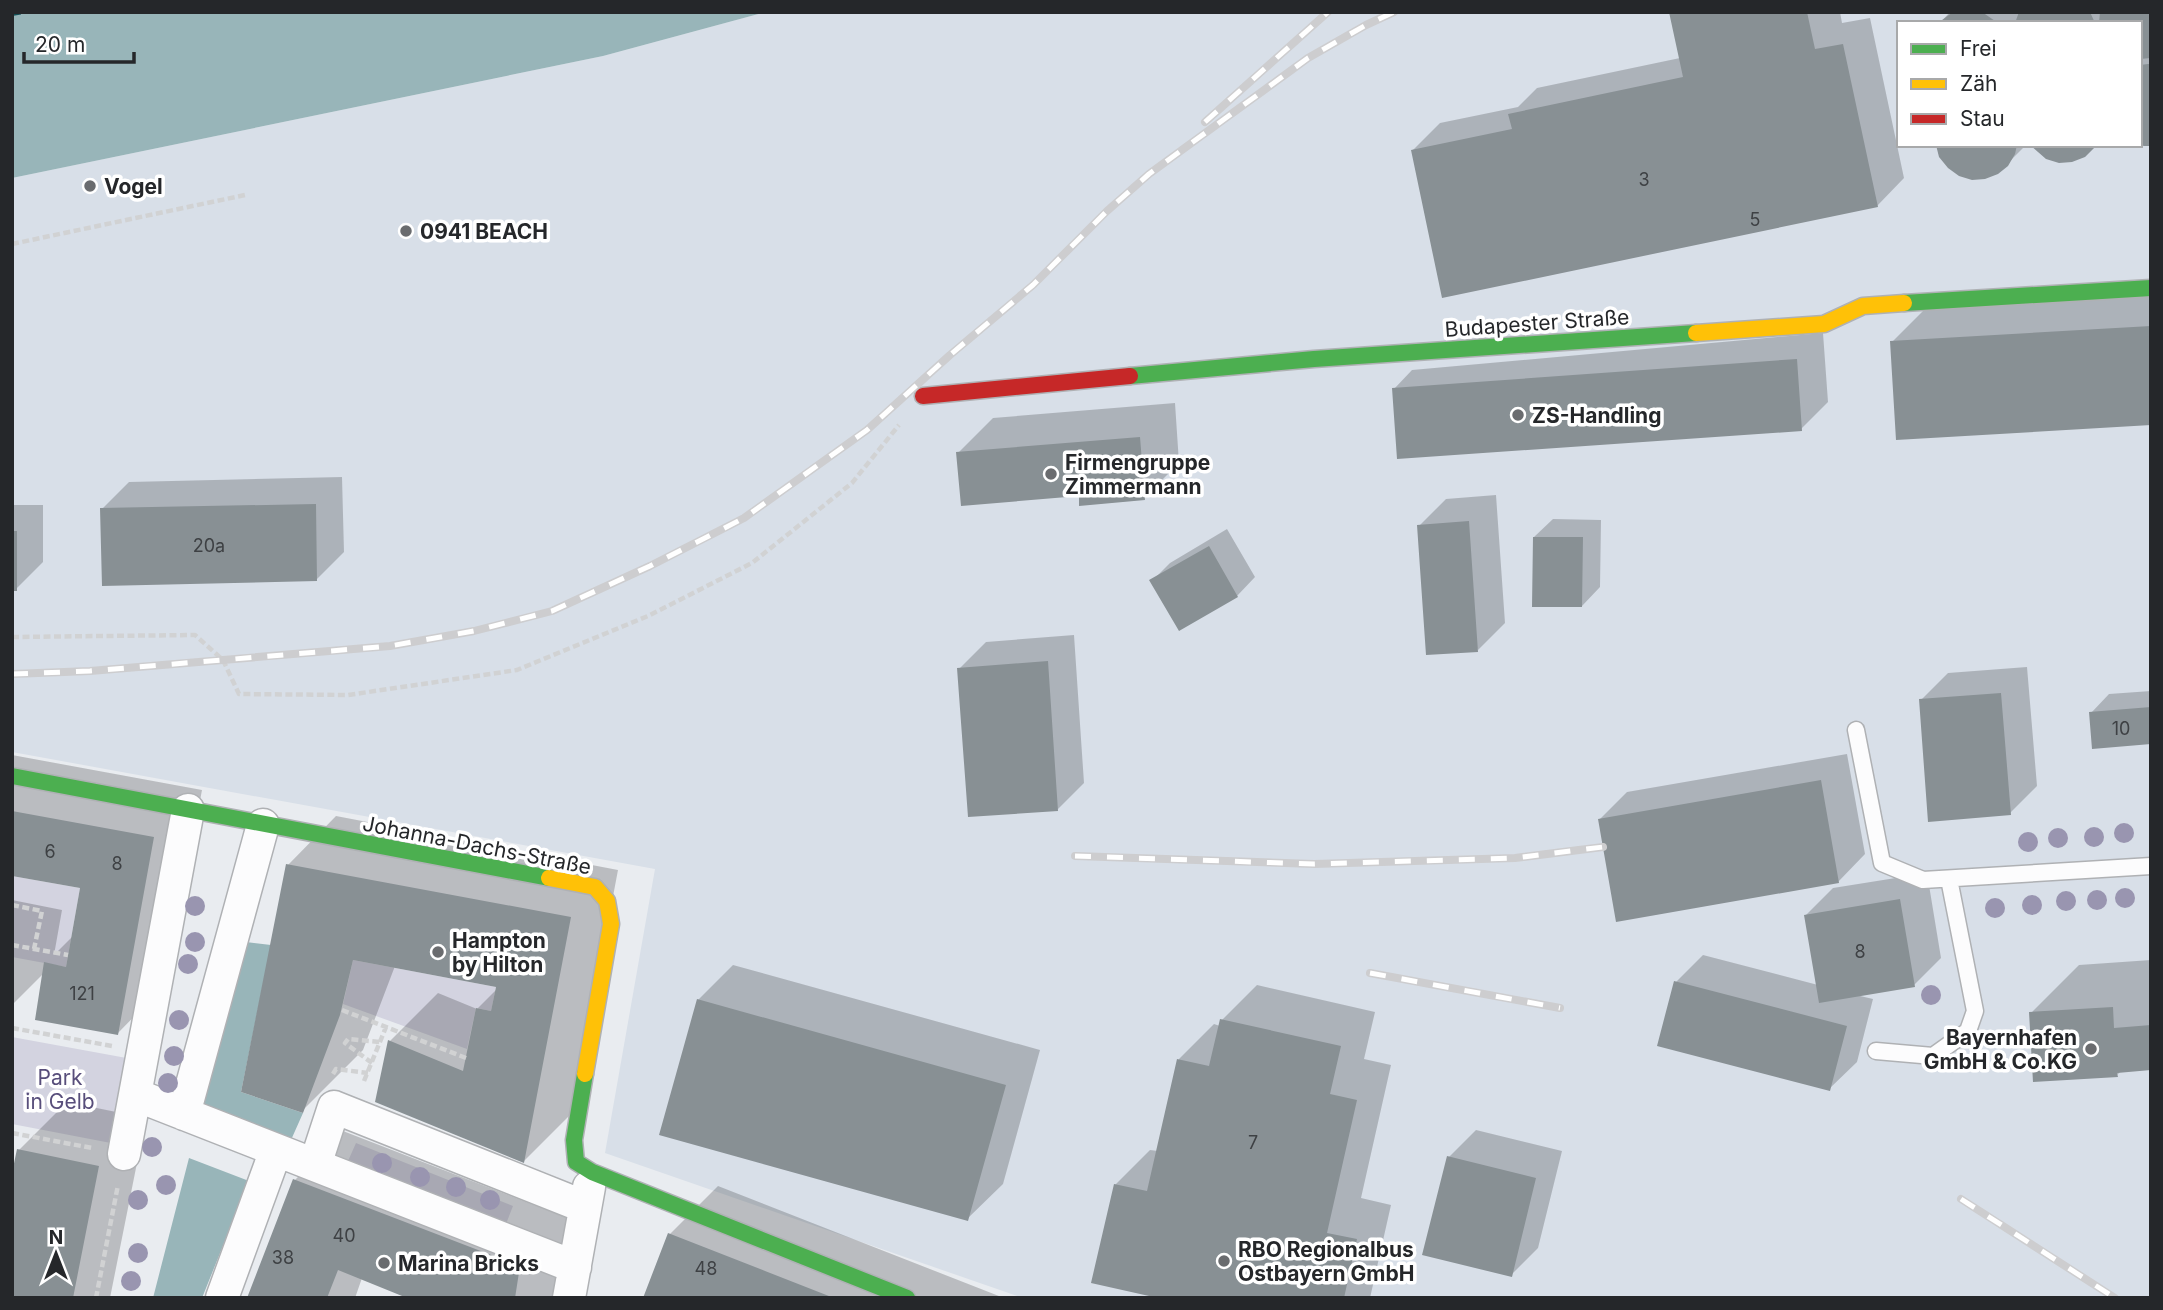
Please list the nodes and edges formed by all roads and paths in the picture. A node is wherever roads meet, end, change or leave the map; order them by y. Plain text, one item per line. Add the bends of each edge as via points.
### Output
1 (245, 195) dead end
2 (12, 244) edge
3 (2151, 288) edge
4 (923, 396) joint
5 (12, 637) edge
6 (1856, 730) dead end
7 (12, 776) edge
8 (188, 810) junction
9 (263, 825) junction
10 (2151, 866) edge
11 (1949, 879) junction
12 (12, 905) edge
13 (12, 945) edge
14 (34, 949) junction
15 (68, 955) dead end
16 (341, 1010) dead end
17 (12, 1027) edge
18 (386, 1027) junction
19 (380, 1041) junction
20 (1876, 1051) dead end
21 (144, 1052) junction
22 (466, 1058) dead end
23 (372, 1063) junction
24 (366, 1077) dead end
25 (136, 1095) junction
26 (184, 1114) junction
27 (12, 1133) edge
28 (276, 1150) junction
29 (124, 1154) junction
30 (315, 1164) junction
31 (592, 1172) junction
32 (585, 1207) junction
33 (572, 1283) edge
34 (96, 1298) edge
35 (222, 1298) edge
36 (907, 1298) edge

1 - 2 path
3 - 4 street, Budapester Straße via 1863,306 1824,324 1314,359
4 - 5 path via 852,483 752,563 648,616 517,670 348,695 239,694 223,660 194,635
6 - 11 lane via 1882,863 1923,880
7 - 8 street, Johanna-Dachs-Straße
8 - 9 street, Johanna-Dachs-Straße
8 - 21 street
9 - 26 street
9 - 31 street, Johanna-Dachs-Straße via 595,887 607,901 611,924 574,1140 576,1162
10 - 11 lane
11 - 20 lane via 1975,1011 1968,1031 1933,1056
12 - 14 path via 41,911
13 - 14 path
14 - 15 path
16 - 18 path
17 - 21 path
18 - 19 path
18 - 22 path
19 - 23 path
19 - 23 path via 348,1039 345,1043
21 - 25 street
23 - 24 path
25 - 26 street
25 - 29 street
26 - 28 street
27 - 29 path
28 - 30 street
28 - 35 street
29 - 34 path
30 - 32 street via 334,1107
30 - 33 street
31 - 32 street
31 - 36 street
32 - 33 street

